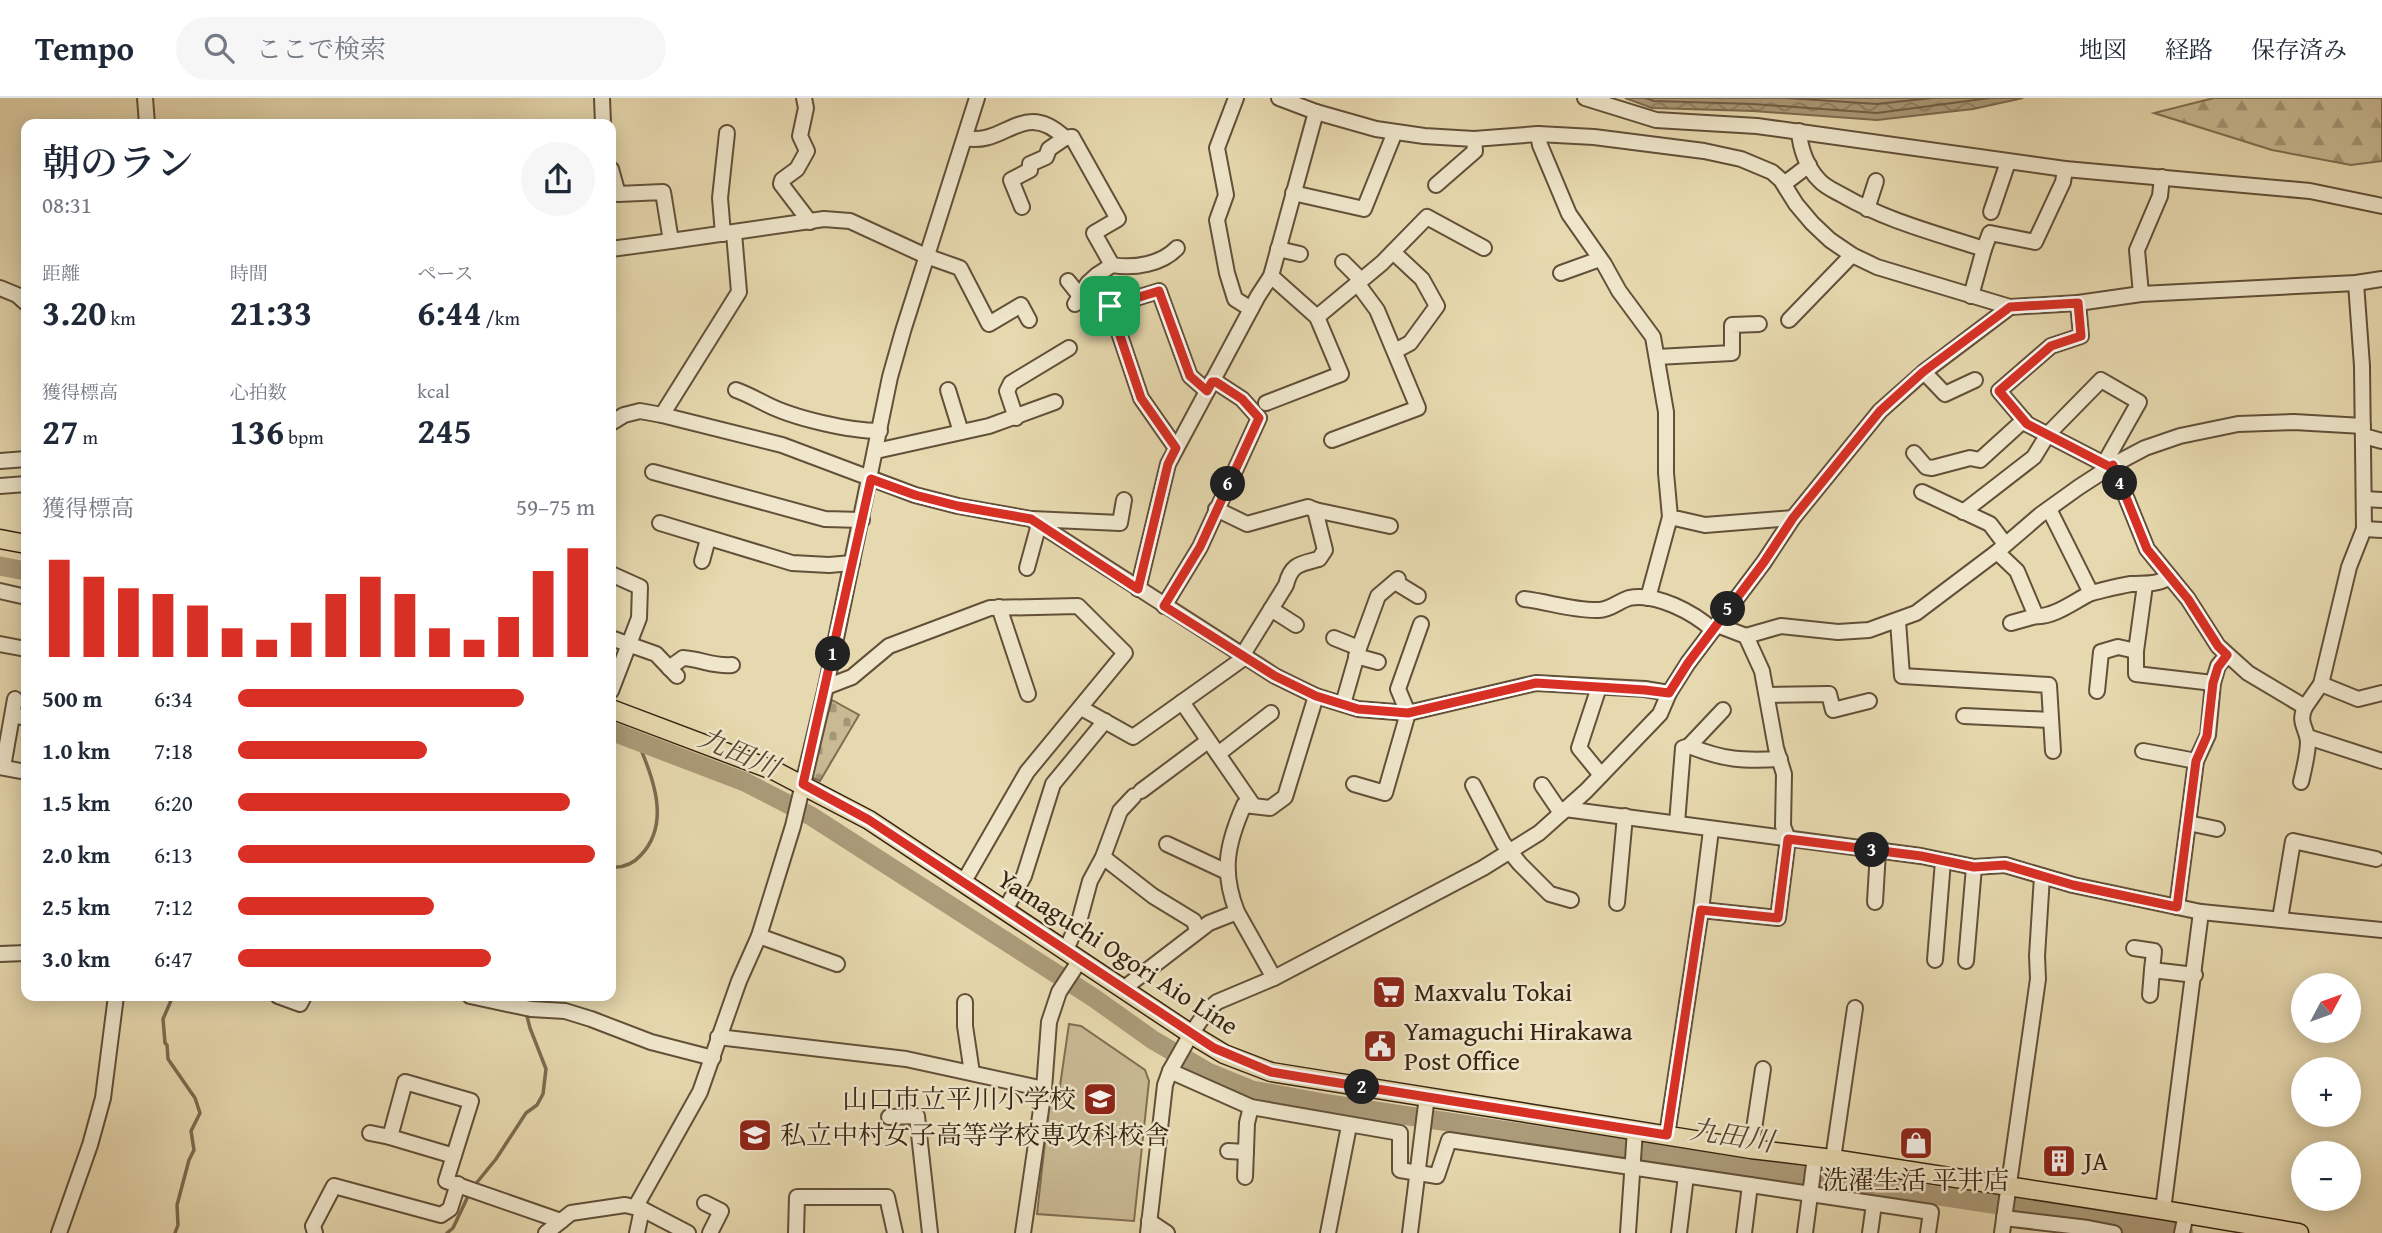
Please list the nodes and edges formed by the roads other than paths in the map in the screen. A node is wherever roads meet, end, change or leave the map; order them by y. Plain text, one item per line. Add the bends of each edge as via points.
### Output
1 (145, 98) edge
2 (602, 98) edge
3 (804, 98) edge
4 (977, 98) edge
5 (1237, 98) edge
6 (1279, 98) edge
7 (1585, 98) edge
8 (1316, 112) junction
9 (147, 119) edge
10 (603, 119) edge
11 (1799, 131) junction
12 (1395, 132) junction
13 (727, 133) dead end
14 (1538, 134) junction
15 (965, 138) junction
16 (1065, 138) junction
17 (1474, 139) junction
18 (2008, 162) junction
19 (1809, 165) junction
20 (2065, 169) junction
21 (2162, 177) junction
22 (1876, 181) dead end
23 (1784, 184) junction
24 (1436, 185) dead end
25 (616, 187) edge
26 (1293, 193) junction
27 (2382, 206) edge
28 (1022, 207) dead end
29 (1867, 209) junction
30 (1991, 212) dead end
31 (810, 222) junction
32 (729, 234) junction
33 (671, 241) junction
34 (616, 248) edge
35 (1177, 248) dead end
36 (1484, 248) dead end
37 (1279, 249) junction
38 (1984, 249) junction
39 (1393, 252) junction
40 (1300, 254) dead end
41 (1852, 255) junction
42 (926, 256) junction
43 (1601, 259) junction
44 (1343, 262) dead end
45 (1112, 265) junction
46 (1560, 273) dead end
47 (1097, 275) junction
48 (1271, 276) junction
49 (2382, 279) edge
50 (1068, 281) dead end
51 (1359, 282) junction
52 (2356, 283) junction
53 (0, 288) edge
54 (2141, 294) junction
55 (1971, 296) junction
56 (21, 299) edge
57 (2078, 303) junction
58 (1110, 306) junction
59 (2010, 307) junction
60 (1251, 309) junction
61 (1317, 317) junction
62 (1029, 320) dead end
63 (1789, 320) dead end
64 (1759, 324) dead end
65 (1069, 348) dead end
66 (1395, 351) junction
67 (1657, 357) junction
68 (1923, 372) junction
69 (1975, 380) dead end
70 (1210, 386) junction
71 (736, 390) dead end
72 (948, 390) dead end
73 (1055, 402) dead end
74 (1266, 403) dead end
75 (662, 415) junction
76 (1016, 418) junction
77 (616, 420) edge
78 (2024, 420) junction
79 (880, 431) junction
80 (2363, 431) junction
81 (961, 432) junction
82 (2048, 434) junction
83 (1332, 440) dead end
84 (2382, 441) edge
85 (1176, 448) junction
86 (876, 452) junction
87 (1914, 453) dead end
88 (21, 459) edge
89 (0, 461) edge
90 (2109, 465) junction
91 (653, 472) dead end
92 (871, 479) junction
93 (21, 484) edge
94 (0, 486) edge
95 (1922, 492) dead end
96 (2364, 499) junction
97 (1124, 500) dead end
98 (2382, 500) edge
99 (1216, 509) junction
100 (2049, 509) junction
101 (1315, 510) junction
102 (1964, 512) junction
103 (1670, 517) junction
104 (1793, 518) junction
105 (862, 520) junction
106 (1035, 522) junction
107 (660, 523) dead end
108 (1390, 526) dead end
109 (2364, 529) junction
110 (2382, 530) edge
111 (0, 539) edge
112 (708, 539) junction
113 (21, 543) edge
114 (2001, 548) junction
115 (702, 561) dead end
116 (852, 563) junction
117 (1027, 568) dead end
118 (616, 576) edge
119 (2170, 577) junction
120 (2145, 585) junction
121 (1138, 589) junction
122 (0, 591) edge
123 (2091, 593) junction
124 (21, 596) edge
125 (1418, 596) dead end
126 (1648, 598) junction
127 (1524, 599) dead end
128 (1164, 606) junction
129 (999, 607) junction
130 (1271, 609) junction
131 (2036, 616) junction
132 (1898, 621) junction
133 (2011, 623) dead end
134 (1421, 624) dead end
135 (1296, 625) dead end
136 (1715, 627) junction
137 (1746, 636) junction
138 (1334, 638) dead end
139 (616, 640) edge
140 (0, 644) edge
141 (629, 646) junction
142 (21, 648) edge
143 (2136, 651) junction
144 (1357, 652) junction
145 (2227, 655) junction
146 (1243, 657) junction
147 (1377, 662) dead end
148 (732, 665) dead end
149 (616, 678) edge
150 (2213, 683) junction
151 (2322, 684) junction
152 (826, 687) junction
153 (1600, 687) junction
154 (2097, 691) dead end
155 (1669, 693) junction
156 (1028, 694) dead end
157 (2382, 694) edge
158 (1767, 695) junction
159 (1316, 696) junction
160 (15, 699) dead end
161 (1869, 701) dead end
162 (1182, 702) junction
163 (1342, 705) junction
164 (2305, 707) junction
165 (1083, 709) dead end
166 (1723, 710) dead end
167 (616, 711) edge
168 (1270, 713) dead end
169 (1408, 713) junction
170 (1964, 716) dead end
171 (19, 717) edge
172 (2051, 720) junction
173 (1105, 721) junction
174 (2308, 737) junction
175 (1208, 741) junction
176 (1689, 746) junction
177 (2053, 751) dead end
178 (2143, 751) dead end
179 (1218, 754) junction
180 (1780, 759) junction
181 (2196, 761) junction
182 (2382, 761) edge
183 (1, 767) edge
184 (21, 771) edge
185 (1601, 775) junction
186 (2301, 782) dead end
187 (1354, 784) dead end
188 (1473, 785) dead end
189 (1542, 785) dead end
190 (802, 791) junction
191 (1253, 805) junction
192 (1563, 811) junction
193 (1625, 816) junction
194 (1677, 823) junction
195 (2188, 823) junction
196 (2217, 829) dead end
197 (1711, 830) junction
198 (1788, 839) junction
199 (1167, 844) dead end
200 (1878, 851) junction
201 (1510, 852) junction
202 (1103, 857) junction
203 (2376, 859) dead end
204 (1943, 861) junction
205 (1974, 867) junction
206 (1227, 872) junction
207 (2042, 876) junction
208 (963, 883) junction
209 (1570, 900) dead end
210 (1875, 902) dead end
211 (1617, 903) dead end
212 (2177, 907) junction
213 (1005, 910) junction
214 (1701, 910) junction
215 (1237, 912) junction
216 (2201, 912) junction
217 (2280, 919) junction
218 (2382, 930) edge
219 (1197, 931) junction
220 (759, 936) junction
221 (2134, 948) dead end
222 (21, 953) edge
223 (0, 954) edge
224 (1073, 959) junction
225 (1935, 960) dead end
226 (1966, 961) dead end
227 (837, 964) dead end
228 (2152, 970) junction
229 (2195, 975) junction
230 (1274, 978) junction
231 (1123, 989) junction
232 (2150, 995) dead end
233 (115, 1001) edge
234 (493, 1001) edge
235 (965, 1002) dead end
236 (1855, 1008) dead end
237 (718, 1037) junction
238 (1188, 1039) junction
239 (713, 1058) junction
240 (1171, 1069) junction
241 (1763, 1069) dead end
242 (972, 1073) junction
243 (1044, 1089) junction
244 (1426, 1104) junction
245 (1251, 1107) junction
246 (888, 1117) dead end
247 (1349, 1126) junction
248 (370, 1133) dead end
249 (1635, 1135) junction
250 (1667, 1135) junction
251 (390, 1137) junction
252 (1752, 1149) junction
253 (1228, 1151) dead end
254 (1246, 1152) junction
255 (454, 1156) junction
256 (1833, 1159) junction
257 (1814, 1163) junction
258 (1631, 1167) junction
259 (1419, 1174) junction
260 (1686, 1176) junction
261 (1245, 1177) dead end
262 (458, 1184) junction
263 (1750, 1185) junction
264 (1810, 1192) junction
265 (705, 1203) dead end
266 (1874, 1204) junction
267 (2006, 1204) junction
268 (639, 1207) junction
269 (2163, 1210) junction
270 (561, 1221) junction
271 (2184, 1224) edge
272 (1148, 1227) edge
273 (59, 1233) edge
274 (315, 1233) edge
275 (547, 1233) edge
276 (637, 1233) edge
277 (688, 1233) edge
278 (710, 1233) edge
279 (796, 1233) edge
280 (895, 1233) edge
281 (930, 1233) edge
282 (1023, 1233) edge
283 (1167, 1233) edge
284 (1328, 1233) edge
285 (1410, 1233) edge
286 (1628, 1233) edge
287 (1679, 1233) edge
288 (1744, 1233) edge
289 (1805, 1233) edge
290 (1870, 1233) edge
291 (1928, 1233) edge
292 (2002, 1233) edge
293 (2115, 1233) edge
294 (2299, 1233) edge

1 - 9 street
2 - 10 street
3 - 31 street via 800,136 807,151 781,184
4 - 15 street
5 - 60 street via 1217,148 1226,195 1217,220 1235,299
6 - 8 street
7 - 11 street via 1656,120
8 - 12 street
8 - 26 street
11 - 18 street
11 - 19 street
12 - 17 street
12 - 26 street via 1364,209
13 - 32 street via 720,198
14 - 17 street
14 - 23 street via 1704,151 1756,164
14 - 43 street via 1569,214
15 - 16 street via 975,141 1009,123 1034,117 1050,122
15 - 42 street
16 - 28 street via 1049,149 1046,157 1030,164 1030,170 1006,182
16 - 45 street via 1072,137 1118,219 1094,233
17 - 24 street via 1475,151
18 - 20 street
18 - 30 street
19 - 23 street
19 - 29 street via 1819,180
20 - 21 street
20 - 38 street via 2035,242 1990,233
21 - 27 street via 2311,191
21 - 54 street via 2160,196 2137,250
22 - 29 street
23 - 41 street via 1812,223
25 - 33 street via 618,194 663,192
26 - 37 street
29 - 38 street
31 - 32 street
31 - 42 street via 850,221
32 - 33 street
32 - 75 street via 739,292
33 - 34 street
35 - 45 street via 1162,261
36 - 39 street via 1427,217
37 - 40 street
37 - 48 street
38 - 55 street
39 - 51 street
39 - 66 street via 1422,279 1437,306 1410,343
41 - 55 street
41 - 63 street
42 - 62 street via 960,268 989,324 1018,301
42 - 79 street via 896,354
43 - 46 street
43 - 67 street via 1653,337
44 - 51 street
45 - 47 street
47 - 50 street via 1078,300
47 - 58 street
48 - 60 street
48 - 61 street
49 - 52 street
51 - 61 street
51 - 66 street
52 - 54 street
52 - 80 street
53 - 56 street
54 - 57 street
55 - 59 street
57 - 59 street
57 - 78 street via 2081,336 2051,346 1999,391
58 - 70 street via 1159,291 1190,376
58 - 85 street via 1141,398
59 - 68 street
60 - 70 street
61 - 74 street via 1343,378
64 - 67 street via 1732,325 1732,353
65 - 76 street via 1011,383 1007,391
66 - 83 street via 1418,408
67 - 103 street via 1667,412
68 - 69 street via 1939,396
68 - 104 street via 1880,411
70 - 85 street
70 - 99 street via 1216,382 1242,399 1259,418
71 - 79 street via 815,420
72 - 81 street
73 - 76 street
75 - 77 street via 640,411
75 - 92 street via 782,444
76 - 81 street
78 - 82 street
78 - 87 street via 1980,460 1970,458 1932,468
79 - 86 street
80 - 84 street
80 - 90 street via 2294,422 2238,424 2180,436
80 - 96 street
81 - 86 street
82 - 90 street
82 - 90 street via 2101,380 2139,402
82 - 102 street via 2034,457
85 - 121 street via 1168,464
86 - 92 street
88 - 89 street
90 - 100 street
90 - 119 street via 2147,549
91 - 105 street via 825,519
92 - 105 street
92 - 106 street via 915,495
93 - 94 street
95 - 102 street
96 - 98 street
96 - 109 street
97 - 106 street via 1120,523
99 - 101 street via 1247,524 1308,507
99 - 128 street via 1200,547
100 - 114 street
100 - 123 street
101 - 108 street
101 - 130 street via 1325,550 1319,559 1300,564 1289,573
102 - 114 street via 1990,524
103 - 104 street via 1705,525
103 - 126 street
104 - 136 street
105 - 116 street
106 - 117 street
106 - 121 street
107 - 112 street
109 - 110 street
109 - 151 street via 2341,598
111 - 113 main road
112 - 115 street
112 - 116 street via 792,563
114 - 131 street via 2017,571
114 - 132 street
116 - 152 street
118 - 141 street via 640,587 639,618
119 - 120 street
119 - 145 street
120 - 123 street
120 - 143 street
121 - 128 street
122 - 124 street
123 - 131 street
125 - 144 street via 1396,580 1378,596
126 - 127 street via 1633,597 1600,610
126 - 136 street
128 - 146 street
129 - 152 street via 889,646 852,677
129 - 156 street
129 - 208 street via 1078,606 1125,653 1027,772
130 - 135 street
130 - 146 street
131 - 133 street
132 - 137 street via 1853,632 1781,626
132 - 172 street via 1902,676 2049,685
134 - 169 street via 1398,689
136 - 137 street
136 - 155 street
137 - 158 street
138 - 144 street
139 - 141 street
140 - 142 street
141 - 148 street via 656,654 673,672 683,658 719,667
141 - 149 street
143 - 150 street via 2136,674
143 - 154 street via 2118,647 2101,652
144 - 147 street
144 - 163 street
145 - 150 street
145 - 164 street
146 - 159 street
146 - 162 street
150 - 181 street via 2207,736
151 - 157 street via 2358,699
151 - 164 street
152 - 190 street
153 - 155 street
153 - 169 street via 1536,683
153 - 185 street via 1579,748
155 - 185 street via 1660,714
158 - 161 street via 1829,694 1833,710
158 - 180 street
159 - 163 street
159 - 191 street via 1285,797 1270,808
160 - 171 street
162 - 173 street via 1133,737
162 - 175 street
163 - 169 street
164 - 174 street via 2302,726
165 - 173 street
166 - 176 street
167 - 190 main road, Yamaguchi Ogori Aio Line via 714,746
168 - 179 street
169 - 187 street via 1385,793
170 - 172 street
171 - 183 street
172 - 177 street
173 - 213 street via 1053,784 1024,876
174 - 182 street
174 - 186 street
175 - 179 street
175 - 202 street via 1120,811
176 - 180 street via 1744,761
176 - 194 street via 1683,748
178 - 181 street
179 - 191 street
180 - 198 street via 1783,826
181 - 195 street
183 - 184 street
185 - 192 street
188 - 201 street
189 - 192 street
190 - 208 main road, Yamaguchi Ogori Aio Line via 869,820
190 - 220 street
191 - 206 street via 1244,805 1231,834
192 - 193 street
192 - 201 street
193 - 194 street
193 - 211 street
194 - 197 street
195 - 196 street
195 - 212 street
197 - 198 street
197 - 214 street
198 - 200 street
198 - 214 street via 1778,918
199 - 206 street
200 - 204 street
200 - 210 street
201 - 209 street via 1550,894
201 - 230 street
202 - 219 street via 1153,896 1194,920
202 - 224 street via 1090,881
203 - 217 street via 2294,835
204 - 205 street
204 - 225 street
205 - 207 street via 2005,865
205 - 226 street
206 - 215 street
207 - 212 street
207 - 267 street via 2038,979
208 - 213 main road, Yamaguchi Ogori Aio Line
212 - 216 street
213 - 224 main road, Yamaguchi Ogori Aio Line
214 - 250 street
215 - 219 street
215 - 230 street
216 - 217 street
216 - 229 street
217 - 218 street
219 - 231 street
220 - 227 street
220 - 237 street
221 - 228 street via 2154,951
222 - 223 street
224 - 231 main road, Yamaguchi Ogori Aio Line
224 - 243 street via 1049,1023
228 - 229 street
228 - 232 street
229 - 269 street
230 - 238 street via 1217,1002
231 - 238 main road, Yamaguchi Ogori Aio Line
233 - 273 street via 103,1098
234 - 239 street via 565,1011 651,1042
235 - 242 street
236 - 256 street
237 - 239 street
237 - 242 street via 906,1059
238 - 240 street
238 - 244 main road, Yamaguchi Ogori Aio Line via 1271,1072
239 - 268 street
240 - 245 street
240 - 272 street via 1161,1111
241 - 252 street
242 - 243 street
243 - 282 street
244 - 249 main road, Yamaguchi Ogori Aio Line
244 - 259 street
245 - 247 street
245 - 254 street
246 - 281 street via 917,1116
247 - 259 street via 1400,1133 1400,1170
247 - 284 street
248 - 251 street
249 - 250 main road, Yamaguchi Ogori Aio Line
249 - 258 street
250 - 252 main road, Yamaguchi Ogori Aio Line
251 - 255 street
251 - 255 street via 405,1082 471,1101
252 - 257 main road, Yamaguchi Ogori Aio Line
253 - 254 street
254 - 261 street
255 - 262 street via 446,1181
256 - 257 main road, Yamaguchi Ogori Aio Line
256 - 267 main road, Yamaguchi Ogori Aio Line
257 - 264 street
258 - 259 street via 1449,1140 1437,1176
258 - 260 street
258 - 286 street
259 - 285 street
260 - 263 street
260 - 287 street
262 - 270 street
262 - 274 street via 450,1209 441,1215 334,1186 313,1226
263 - 264 street
263 - 288 street
264 - 266 street
264 - 289 street
265 - 278 street via 721,1211
266 - 290 street
266 - 291 street via 1931,1212
267 - 269 main road, Yamaguchi Ogori Aio Line
267 - 292 street
267 - 293 street
268 - 270 street via 606,1206 571,1213
268 - 276 street
268 - 277 street
269 - 271 main road, Yamaguchi Ogori Aio Line
270 - 275 street
271 - 294 main road, Yamaguchi Ogori Aio Line
272 - 283 street
279 - 280 street via 797,1197 887,1197

